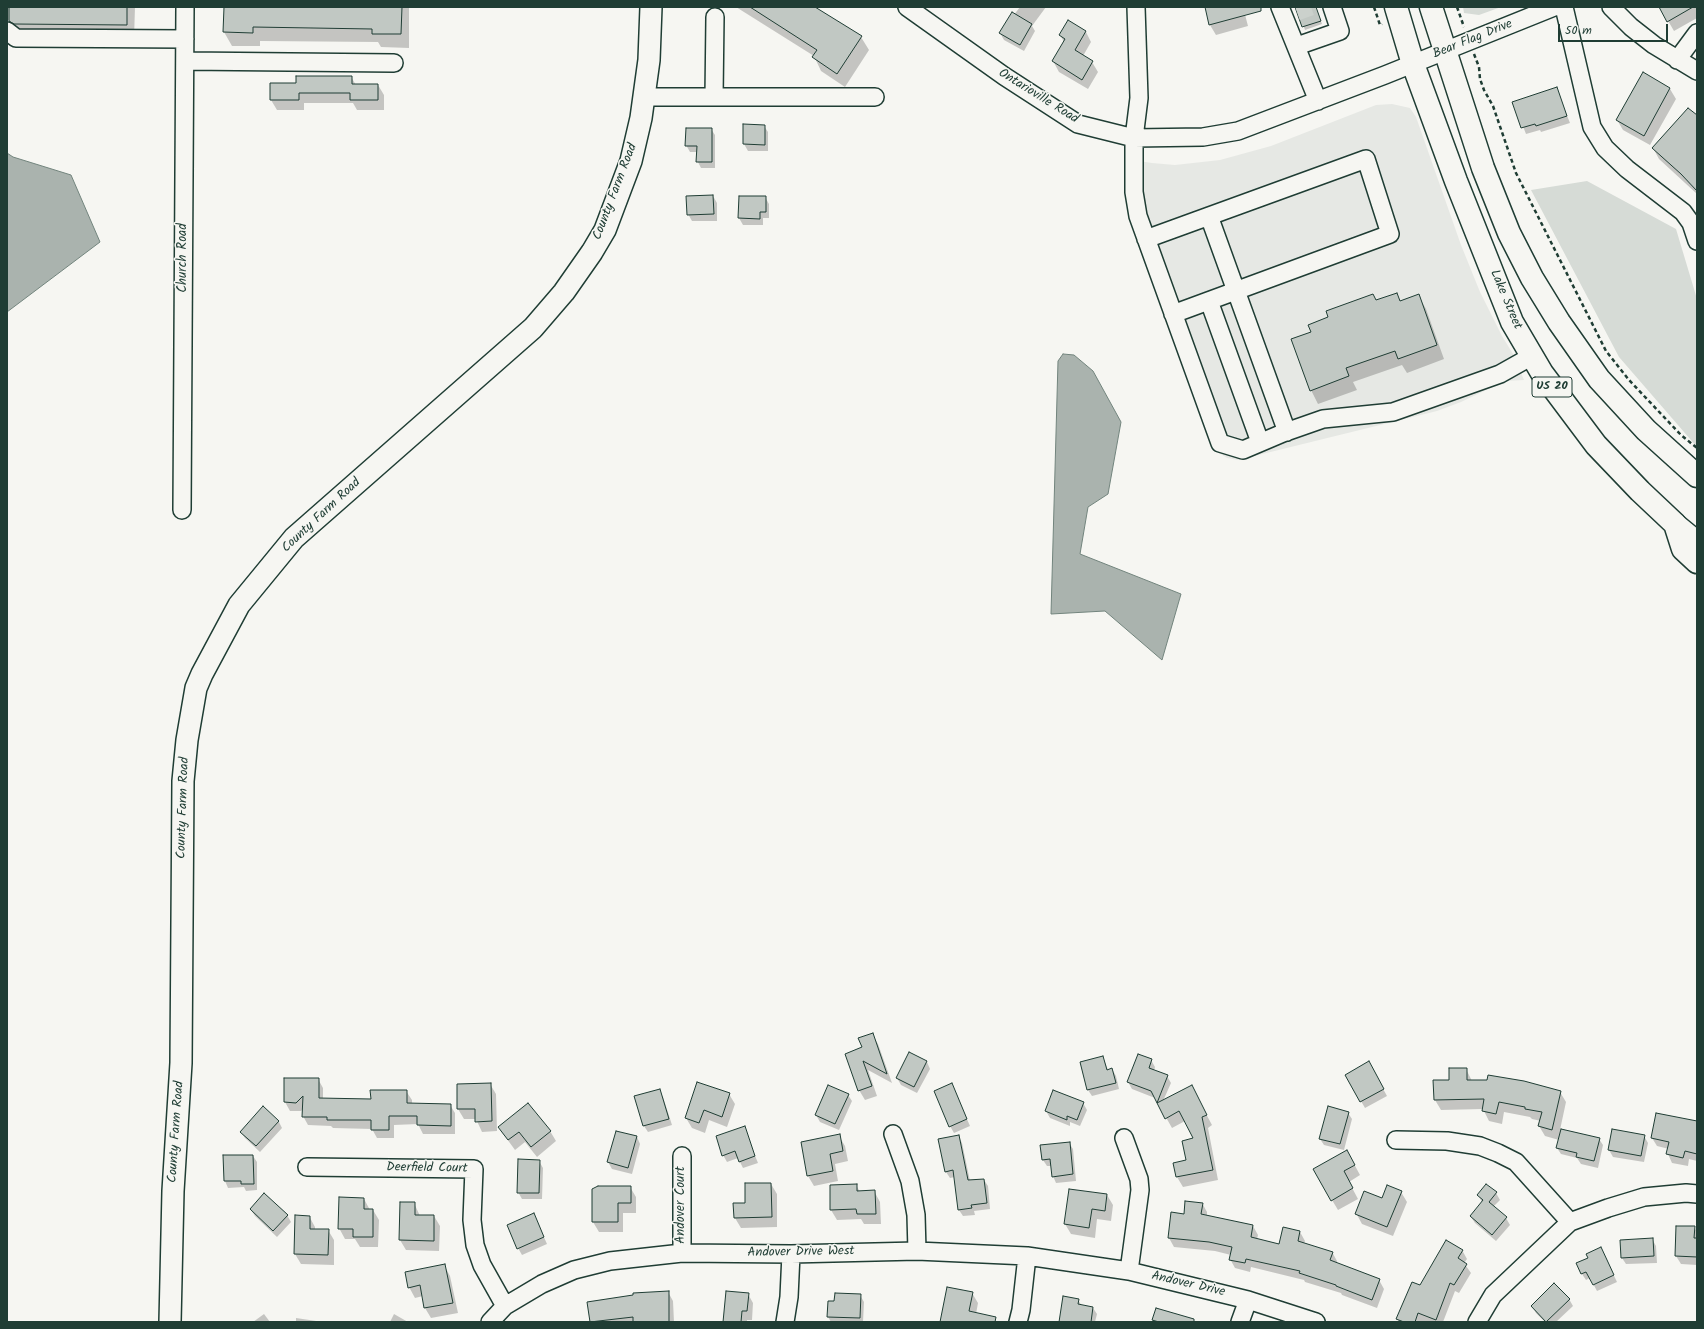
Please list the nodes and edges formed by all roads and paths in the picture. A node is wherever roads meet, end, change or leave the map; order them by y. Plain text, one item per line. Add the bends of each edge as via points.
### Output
1 (185, 7) edge
2 (650, 7) edge
3 (907, 7) edge
4 (1136, 7) edge
5 (1332, 7) edge
6 (1374, 7) edge
7 (1396, 7) edge
8 (1431, 7) edge
9 (1554, 7) edge
10 (1564, 7) edge
11 (1611, 7) edge
12 (1287, 12) edge
13 (715, 17) dead end
14 (1380, 25) dead end
15 (7, 31) edge
16 (1697, 33) edge
17 (185, 39) junction
18 (1297, 46) junction
19 (1446, 50) junction
20 (1677, 60) junction
21 (185, 61) junction
22 (394, 63) dead end
23 (1413, 64) junction
24 (1479, 67) dead end
25 (1697, 71) edge
26 (644, 97) junction
27 (714, 97) junction
28 (875, 97) dead end
29 (1318, 101) junction
30 (1134, 138) junction
31 (1209, 216) junction
32 (1146, 239) junction
33 (1697, 241) edge
34 (1236, 291) junction
35 (1208, 301) junction
36 (1174, 314) junction
37 (1532, 356) junction
38 (1287, 432) junction
39 (1260, 442) junction
40 (1697, 448) edge
41 (1697, 476) edge
42 (182, 510) dead end
43 (1675, 524) junction
44 (1697, 542) edge
45 (1697, 562) edge
46 (893, 1134) dead end
47 (1124, 1138) dead end
48 (1396, 1140) dead end
49 (682, 1156) dead end
50 (307, 1167) dead end
51 (1697, 1194) edge
52 (1570, 1222) junction
53 (916, 1251) junction
54 (682, 1253) junction
55 (791, 1254) junction
56 (1027, 1256) junction
57 (1129, 1271) junction
58 (1248, 1300) junction
59 (505, 1306) junction
60 (170, 1322) edge
61 (490, 1322) edge
62 (785, 1322) edge
63 (1018, 1322) edge
64 (1240, 1322) edge
65 (1316, 1322) edge
66 (1477, 1322) edge

1 - 17 street, Church Road
2 - 26 main road, County Farm Road via 649,60
3 - 30 street, Ontarioville Road via 1004,76 1078,124
4 - 30 street via 1140,98
5 - 18 street via 1340,31
6 - 14 path
7 - 23 highway, Lake Street / US 20
8 - 19 highway
9 - 19 street, Bear Flag Drive
10 - 33 street via 1592,127 1605,148 1627,169 1683,212 1691,223
11 - 20 street via 1631,27
12 - 18 street
13 - 27 street
15 - 17 street via 16,38
16 - 20 street
17 - 21 street, Church Road
18 - 29 street
19 - 23 street, Bear Flag Drive
19 - 41 highway via 1483,168 1509,233 1532,278 1599,379 1646,430
20 - 25 street
21 - 22 street
21 - 42 street, Church Road
23 - 29 street, Ontarioville Road
23 - 37 highway, Lake Street / US 20 via 1512,322
24 - 40 path via 1480,79 1493,106 1516,173 1606,351 1681,435
26 - 27 street
26 - 60 main road, County Farm Road via 630,161 605,230 575,278 533,328 294,538 239,605 196,688 183,781 181,1063 173,1190
27 - 28 street
29 - 30 street, Ontarioville Road via 1238,131 1203,137
30 - 32 street via 1134,192 1138,216
31 - 32 street
31 - 34 street
31 - 34 street via 1366,159 1390,234
32 - 36 street
34 - 35 street
34 - 38 street
35 - 36 street
35 - 39 street
36 - 39 street via 1220,443 1243,450
37 - 38 street via 1500,374 1393,412 1323,419
37 - 43 highway, Lake Street / US 20 via 1596,445
38 - 39 street
43 - 44 main road, Lake Street / US 20
43 - 45 highway via 1683,549
46 - 53 street via 910,1180 916,1214
47 - 57 street via 1139,1179 1140,1190
48 - 52 street via 1447,1141 1480,1146 1498,1153 1516,1162
49 - 54 street, Andover Court
50 - 59 street, Deerfield Court via 474,1170 472,1220 475,1245 482,1265
51 - 52 street via 1644,1197
52 - 66 street via 1493,1295
53 - 55 street, Andover Drive West
53 - 56 street, Andover Drive West
54 - 55 street, Andover Drive West
54 - 59 street, Andover Drive West via 610,1261 574,1270 542,1284
55 - 62 street
56 - 57 street, Andover Drive West
56 - 63 street
57 - 58 street, Andover Drive
58 - 64 street
58 - 65 street, Andover Drive
59 - 61 street, Andover Drive West

